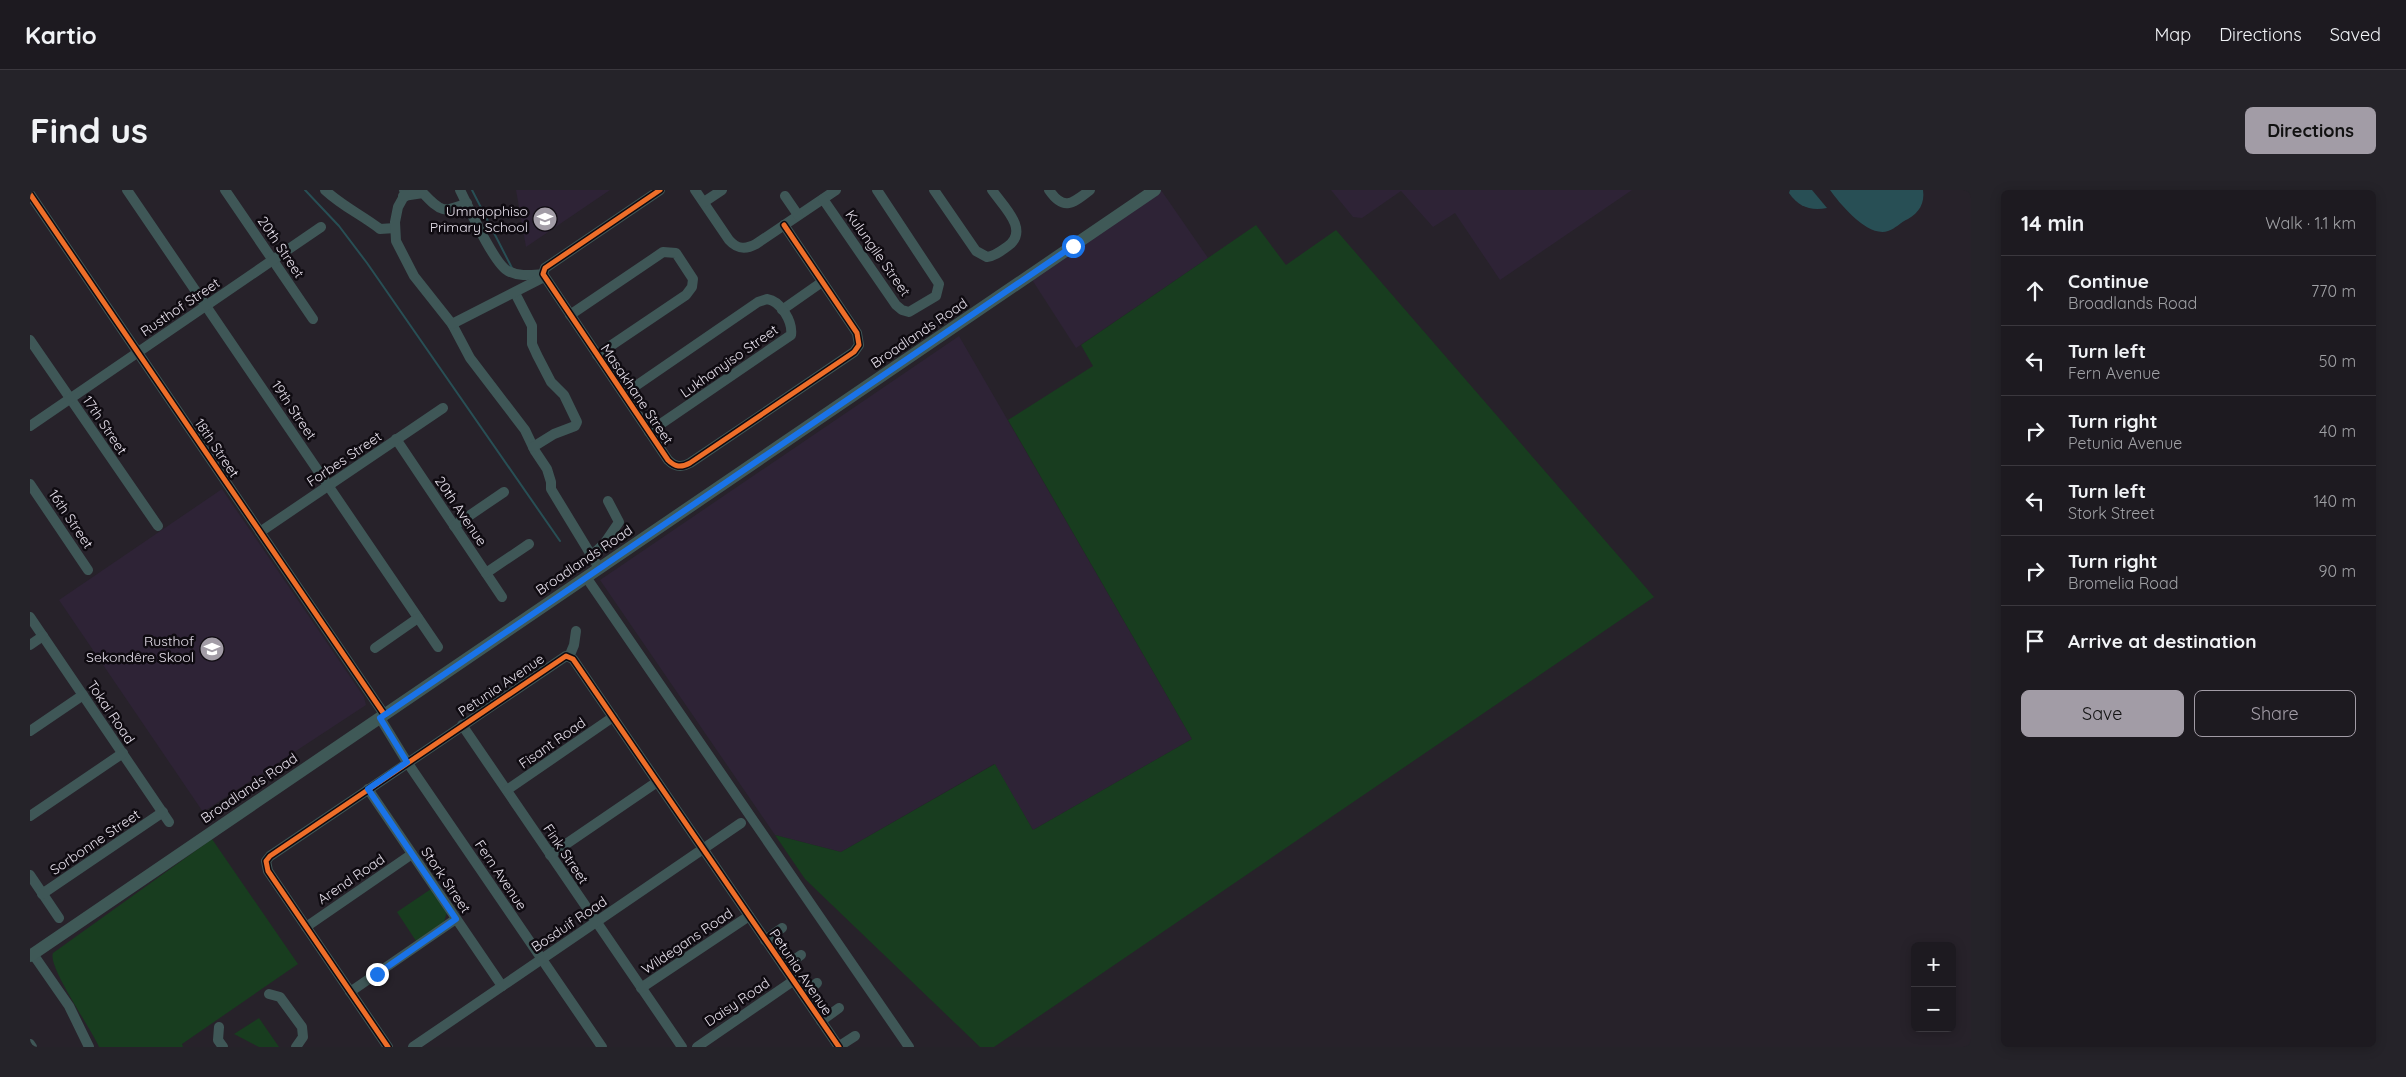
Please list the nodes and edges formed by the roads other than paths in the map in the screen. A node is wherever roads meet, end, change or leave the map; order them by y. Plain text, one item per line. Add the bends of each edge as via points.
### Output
1 (127, 190) edge
2 (225, 190) edge
3 (325, 190) edge
4 (460, 190) edge
5 (660, 190) edge
6 (695, 190) edge
7 (722, 190) edge
8 (836, 190) edge
9 (876, 190) edge
10 (934, 190) edge
11 (992, 190) edge
12 (1049, 190) edge
13 (1090, 190) edge
14 (1155, 190) edge
15 (30, 194) edge
16 (404, 194) edge
17 (785, 196) dead end
18 (823, 199) junction
19 (704, 202) junction
20 (467, 203) junction
21 (798, 215) junction
22 (784, 225) junction
23 (321, 227) dead end
24 (395, 228) junction
25 (273, 260) junction
26 (543, 276) junction
27 (822, 282) junction
28 (515, 294) junction
29 (206, 306) junction
30 (782, 310) junction
31 (570, 315) junction
32 (313, 319) dead end
33 (452, 324) junction
34 (30, 340) edge
35 (138, 352) junction
36 (597, 355) junction
37 (624, 394) junction
38 (70, 399) junction
39 (443, 408) dead end
40 (30, 426) edge
41 (649, 432) junction
42 (396, 440) junction
43 (533, 447) junction
44 (30, 484) edge
45 (328, 486) junction
46 (504, 492) dead end
47 (608, 501) dead end
48 (158, 526) dead end
49 (454, 526) junction
50 (260, 532) junction
51 (529, 544) dead end
52 (591, 556) junction
53 (599, 568) junction
54 (88, 570) dead end
55 (486, 573) junction
56 (586, 577) junction
57 (502, 597) dead end
58 (30, 617) edge
59 (418, 618) junction
60 (576, 631) dead end
61 (43, 636) junction
62 (30, 645) edge
63 (438, 646) dead end
64 (375, 648) dead end
65 (569, 657) junction
66 (83, 695) junction
67 (382, 716) junction
68 (613, 717) junction
69 (462, 725) junction
70 (30, 731) edge
71 (123, 753) junction
72 (407, 762) junction
73 (657, 782) junction
74 (368, 789) junction
75 (507, 790) junction
76 (163, 812) junction
77 (30, 816) edge
78 (170, 822) dead end
79 (740, 823) dead end
80 (703, 849) junction
81 (412, 854) junction
82 (550, 855) junction
83 (30, 875) edge
84 (42, 894) junction
85 (749, 916) junction
86 (59, 918) dead end
87 (456, 919) junction
88 (596, 922) junction
89 (306, 927) junction
90 (782, 928) dead end
91 (765, 940) junction
92 (31, 953) edge
93 (801, 955) dead end
94 (542, 959) junction
95 (784, 967) junction
96 (793, 981) junction
97 (817, 983) dead end
98 (502, 986) junction
99 (642, 988) junction
100 (350, 992) junction
101 (269, 994) dead end
102 (803, 994) junction
103 (839, 1008) dead end
104 (821, 1021) junction
105 (219, 1027) dead end
106 (855, 1036) dead end
107 (30, 1044) edge
108 (32, 1047) edge
109 (89, 1047) edge
110 (223, 1047) edge
111 (296, 1047) edge
112 (388, 1047) edge
113 (413, 1047) edge
114 (602, 1047) edge
115 (682, 1047) edge
116 (697, 1047) edge
117 (838, 1047) edge
118 (910, 1047) edge

1 - 29 street, 19th Street
2 - 25 street, 20th Street
3 - 24 street via 340,204 380,229
4 - 20 street
5 - 26 street via 546,268
6 - 19 street
7 - 19 street
8 - 18 street
9 - 18 street, Kulungile Street via 939,284 936,296 910,312 896,305
10 - 11 street via 976,251 987,257 1015,241 1018,233 1016,224
12 - 13 street via 1058,201 1067,204
14 - 53 main road, Broadlands Road
15 - 35 street, 18th Street
16 - 20 street via 423,193 438,209 449,210
16 - 24 street
17 - 21 street
18 - 21 street
19 - 22 street via 729,240 740,248 756,244
20 - 26 street via 506,270 517,275
21 - 22 street
22 - 27 street, Masakhane Street
23 - 25 street, Rusthof Street
24 - 33 street via 396,241 414,276
25 - 29 street, Rusthof Street
25 - 32 street, 20th Street
26 - 28 street
26 - 31 street, Masakhane Street
27 - 30 street
27 - 41 street, Masakhane Street via 857,333 859,341 854,352 684,466 672,465
28 - 33 street
28 - 43 street via 532,326 532,344 537,355 551,382 564,395 577,422
29 - 35 street, Rusthof Street
29 - 45 street, 19th Street
30 - 37 street, Lukhanyiso Street via 772,300 758,302
30 - 41 street, Lukhanyiso Street via 791,324 791,335
31 - 36 street, Masakhane Street
31 - 36 street via 663,252 676,253 692,277 692,287 686,295
33 - 43 street via 470,358 525,430
34 - 38 street, 17th Street
35 - 38 street, Rusthof Street
35 - 50 street, 18th Street
36 - 37 street, Masakhane Street
37 - 41 street, Masakhane Street
38 - 40 street, Rusthof Street
38 - 48 street, 17th Street
39 - 42 street, Forbes Street
42 - 45 street, Forbes Street
42 - 49 street, 20th Avenue
43 - 52 street via 547,469 551,489
44 - 54 street, 16th Street
45 - 50 street, Forbes Street
45 - 59 street, 19th Street
46 - 49 street
47 - 52 street via 619,522
49 - 55 street, 20th Avenue
50 - 67 street, 18th Street
51 - 55 street
52 - 53 street
53 - 56 main road, Broadlands Road
55 - 57 street, 20th Avenue
56 - 67 main road, Broadlands Road
56 - 118 street
58 - 61 street, Tokai Road
59 - 63 street, 19th Street
59 - 64 street
60 - 65 street
61 - 62 street
61 - 66 street, Tokai Road
65 - 68 street, Petunia Avenue
65 - 69 street, Petunia Avenue via 563,657
66 - 70 street
66 - 71 street, Tokai Road
67 - 72 street, Fern Avenue
67 - 92 main road, Broadlands Road
68 - 73 street, Petunia Avenue
68 - 75 street, Fisant Road
69 - 72 street, Petunia Avenue
69 - 75 street, Fink Street
71 - 76 street, Tokai Road
71 - 77 street
72 - 74 street, Petunia Avenue
72 - 94 street, Fern Avenue
73 - 80 street, Petunia Avenue
73 - 82 street
74 - 81 street, Stork Street
74 - 89 street, Petunia Avenue via 270,856 266,862 268,871
75 - 82 street, Fink Street
76 - 78 street, Tokai Road
76 - 84 street, Sorbonne Street
79 - 80 street, Bosduif Road
80 - 85 street, Petunia Avenue
80 - 88 street, Bosduif Road
81 - 87 street, Stork Street
81 - 89 street, Arend Road
82 - 88 street, Fink Street
83 - 84 street
84 - 86 street
85 - 91 street, Petunia Avenue
85 - 99 street, Wildegans Road
87 - 98 street, Stork Street
87 - 100 street
88 - 94 street, Bosduif Road
88 - 99 street, Fink Street
89 - 100 street, Petunia Avenue
90 - 91 street
91 - 95 street, Petunia Avenue
92 - 109 street via 69,1006
93 - 95 street
94 - 98 street, Bosduif Road
94 - 114 street, Fern Avenue
95 - 96 street, Petunia Avenue
96 - 102 street, Petunia Avenue
96 - 116 street, Daisy Road
97 - 102 street
98 - 113 street, Bosduif Road
99 - 115 street, Fink Street
100 - 112 street, Petunia Avenue
101 - 111 street via 280,997 302,1027 303,1037
102 - 104 street, Petunia Avenue
103 - 104 street
104 - 117 street, Petunia Avenue
105 - 110 street via 218,1040
106 - 117 street
107 - 108 street

